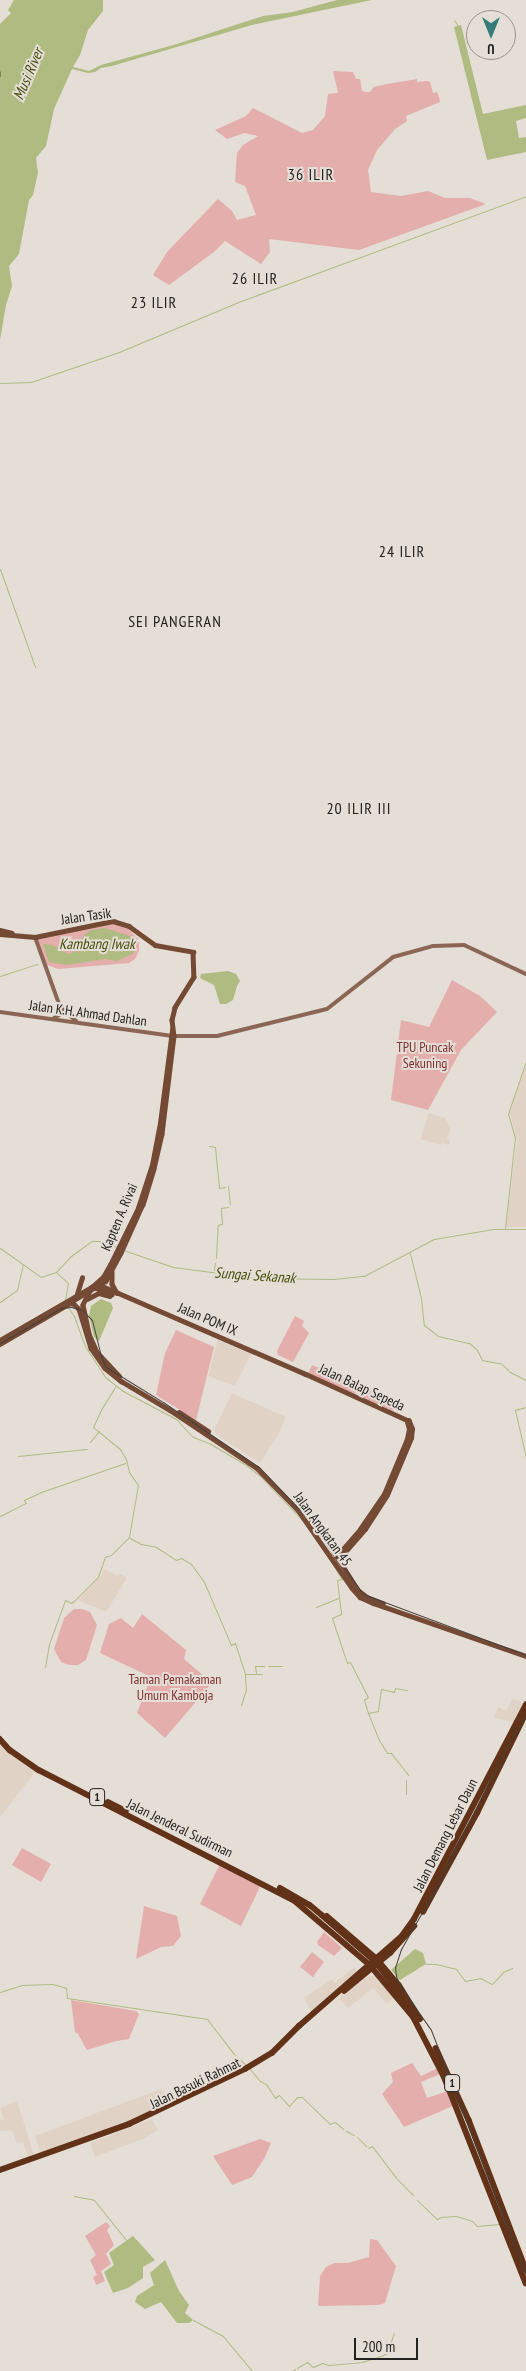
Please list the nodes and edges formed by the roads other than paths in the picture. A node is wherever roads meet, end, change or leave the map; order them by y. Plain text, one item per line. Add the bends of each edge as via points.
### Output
1 (0, 930) edge
2 (0, 934) edge
3 (15, 934) junction
4 (35, 936) junction
5 (485, 949) dead end
6 (489, 957) junction
7 (526, 974) edge
8 (60, 1007) junction
9 (0, 1012) edge
10 (54, 1018) junction
11 (76, 1021) junction
12 (172, 1028) joint
13 (171, 1036) junction
14 (120, 1252) junction
15 (112, 1271) junction
16 (82, 1278) dead end
17 (95, 1287) junction
18 (118, 1295) junction
19 (76, 1296) junction
20 (84, 1301) junction
21 (67, 1303) junction
22 (84, 1311) junction
23 (81, 1317) junction
24 (86, 1335) junction
25 (0, 1340) edge
26 (0, 1344) edge
27 (93, 1344) junction
28 (306, 1375) joint
29 (178, 1413) junction
30 (336, 1558) junction
31 (526, 1655) edge
32 (526, 1705) edge
33 (526, 1713) edge
34 (0, 1733) edge
35 (0, 1739) edge
36 (491, 1778) junction
37 (201, 1851) junction
38 (314, 1912) junction
39 (363, 1946) junction
40 (390, 1950) junction
41 (357, 1952) junction
42 (378, 1960) junction
43 (372, 1966) junction
44 (388, 1971) junction
45 (362, 1975) junction
46 (380, 1977) junction
47 (396, 1982) junction
48 (389, 1987) junction
49 (418, 2020) junction
50 (480, 2162) junction
51 (0, 2172) edge
52 (526, 2269) edge
53 (526, 2283) edge

1 - 3 main road
2 - 3 main road
3 - 4 main road, Jalan Tasik
4 - 8 main road
4 - 12 main road, Jalan Tasik via 113,921 129,926 155,945 193,952 195,972 175,1008
5 - 6 main road
6 - 7 main road
6 - 13 main road, Jalan K.H. Ahmad Dahlan via 464,944 433,946 393,958 327,1009 227,1035
8 - 10 main road via 59,1015
8 - 11 main road
9 - 10 main road, Jalan K.H. Ahmad Dahlan
10 - 11 main road, Jalan K.H. Ahmad Dahlan
11 - 13 main road, Jalan K.H. Ahmad Dahlan
12 - 13 main road, Kapten A. Rivai
13 - 14 main road, Kapten A. Rivai via 152,1165
14 - 15 main road, Kapten A. Rivai
14 - 17 main road, Kapten A. Rivai
15 - 17 main road, Kapten A. Rivai
15 - 18 main road via 112,1284
16 - 19 main road
17 - 18 main road, Jalan POM IX
17 - 19 main road, Kapten A. Rivai
17 - 20 main road
17 - 21 main road
18 - 20 main road via 99,1294
18 - 28 main road, Jalan POM IX
19 - 21 main road, Kapten A. Rivai
20 - 22 main road
21 - 23 main road via 78,1306
21 - 25 main road, Kapten A. Rivai
21 - 26 main road
22 - 23 main road
22 - 27 main road
23 - 24 main road
24 - 27 main road
24 - 29 main road via 105,1368 118,1379
27 - 29 main road via 117,1374
28 - 30 main road, Jalan Balap Sepeda via 408,1422 412,1428 411,1438 386,1496 364,1529
29 - 30 main road, Jalan Angkatan 45 via 259,1466 314,1525
30 - 31 main road, Jalan Angkatan 45 via 353,1587 372,1599
32 - 36 highway, Jalan Demang Lebar Daun
33 - 36 highway, Jalan Demang Lebar Daun
34 - 37 highway, Jalan Jenderal Sudirman / 1 via 9,1744 40,1767
35 - 37 highway, Jalan Jenderal Sudirman / 1 via 10,1750 40,1770
36 - 40 highway, Jalan Demang Lebar Daun via 414,1919
37 - 38 highway, Jalan Jenderal Sudirman / 1 via 287,1891
38 - 39 highway via 335,1922
38 - 41 highway, Jalan Jenderal Sudirman
38 - 49 highway, 1, bridge via 376,1962
39 - 40 highway via 376,1951
39 - 41 highway
39 - 42 highway
40 - 42 highway, Jalan Demang Lebar Daun
40 - 44 highway
41 - 43 highway, Jalan Jenderal Sudirman
41 - 45 highway
42 - 43 highway, Jalan Demang Lebar Daun
42 - 44 highway
43 - 45 highway, Jalan Basuki Rahmat
43 - 46 highway, Jalan Jenderal Sudirman
44 - 47 highway
45 - 46 highway
45 - 51 highway, Jalan Basuki Rahmat via 299,2026 272,2053 248,2069 128,2124
46 - 48 highway, Jalan Jenderal Sudirman
47 - 48 highway via 392,1981
47 - 49 highway
48 - 49 highway, Jalan Jenderal Sudirman
49 - 50 highway, 1 via 440,2064
49 - 50 highway, 1 via 447,2071 469,2120
50 - 52 highway, 1
50 - 53 highway, 1

